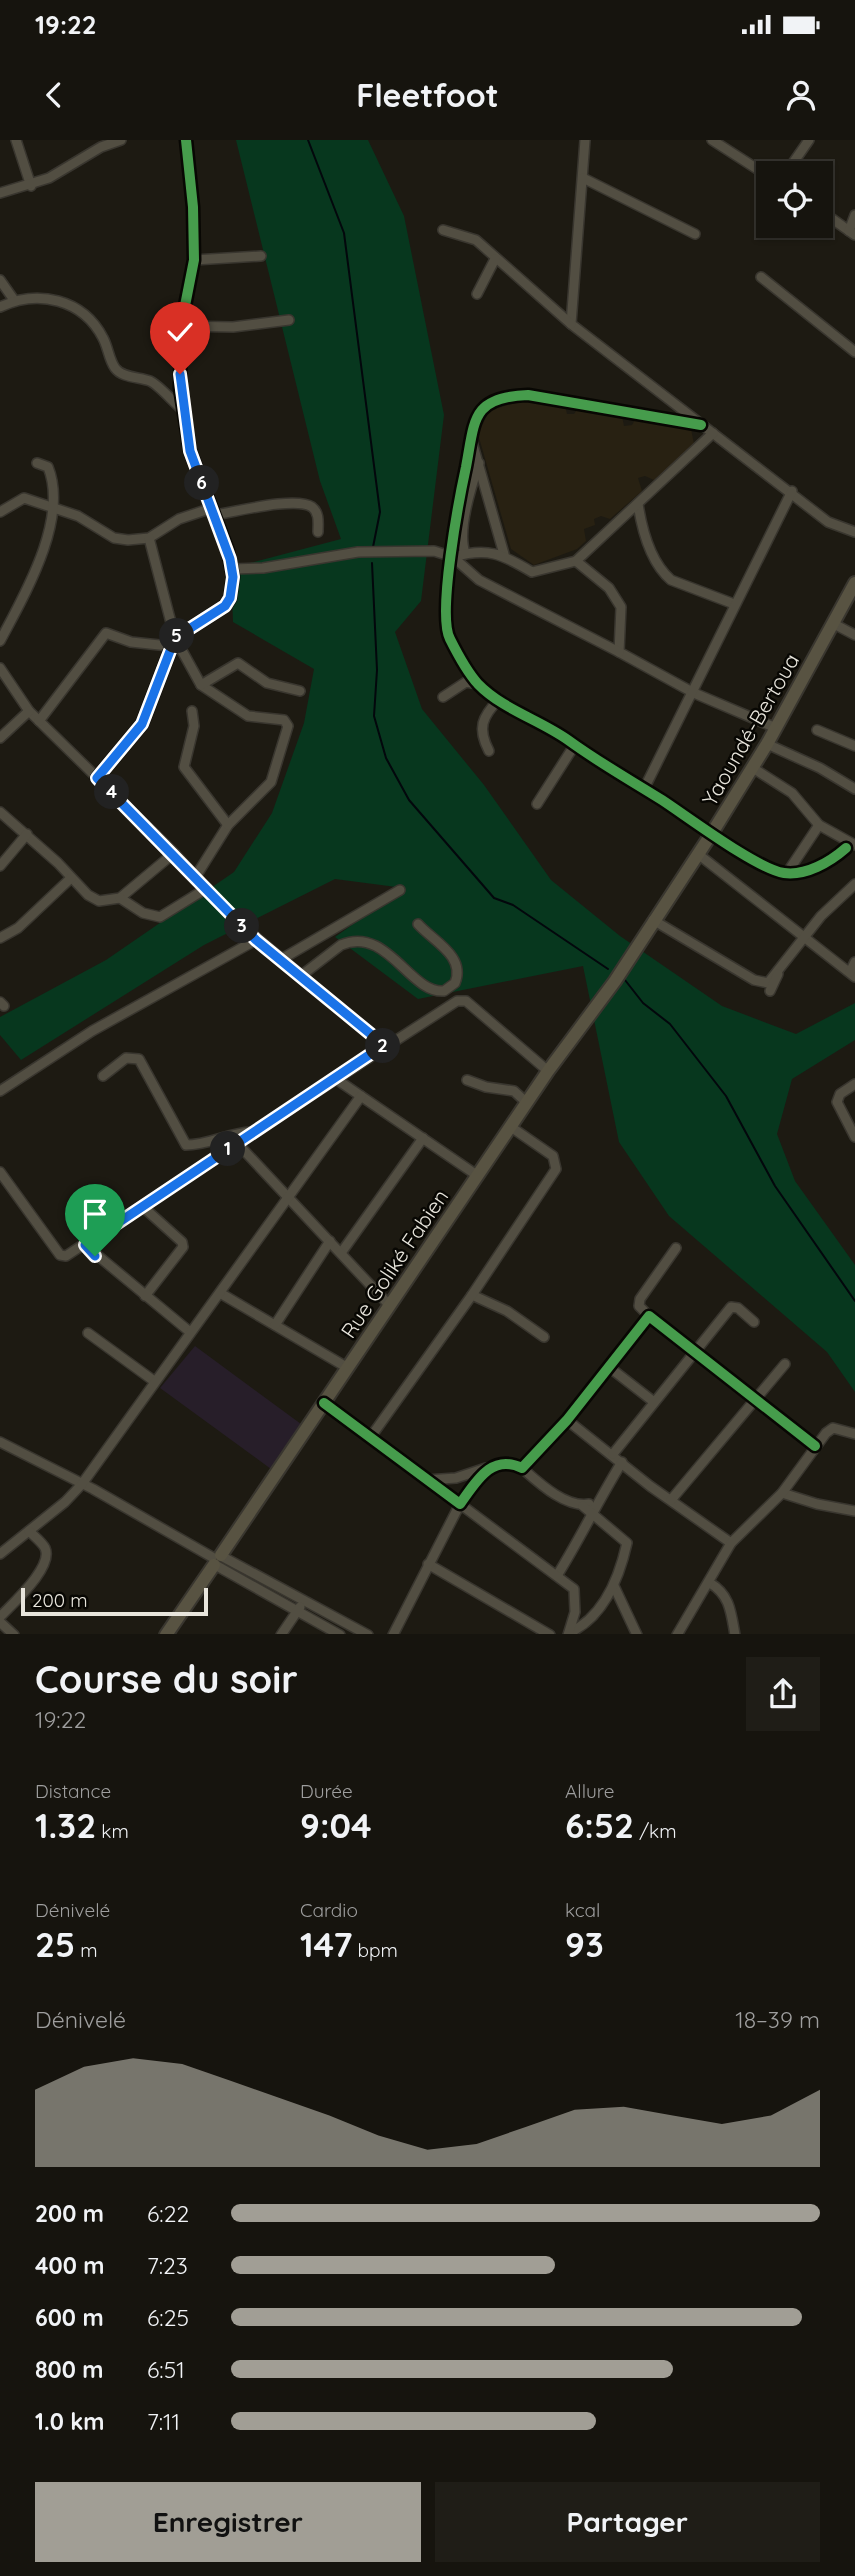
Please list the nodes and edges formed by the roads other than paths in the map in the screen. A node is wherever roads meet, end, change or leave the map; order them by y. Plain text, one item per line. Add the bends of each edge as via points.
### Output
1 (16, 140) edge
2 (121, 140) edge
3 (585, 140) edge
4 (712, 140) edge
5 (809, 140) edge
6 (184, 141) edge
7 (794, 161) edge
8 (756, 168) edge
9 (583, 178) junction
10 (31, 186) junction
11 (0, 193) edge
12 (855, 215) edge
13 (833, 220) edge
14 (443, 230) dead end
15 (852, 233) edge
16 (695, 234) dead end
17 (261, 256) dead end
18 (495, 259) junction
19 (194, 260) junction
20 (761, 277) dead end
21 (0, 280) edge
22 (477, 294) dead end
23 (13, 300) junction
24 (0, 307) edge
25 (289, 320) dead end
26 (571, 324) junction
27 (181, 326) junction
28 (855, 352) edge
29 (183, 410) junction
30 (701, 425) junction
31 (713, 433) junction
32 (471, 440) junction
33 (479, 461) junction
34 (37, 463) dead end
35 (792, 491) junction
36 (638, 504) junction
37 (55, 507) junction
38 (213, 511) junction
39 (0, 513) edge
40 (318, 532) dead end
41 (855, 532) edge
42 (149, 538) junction
43 (465, 553) junction
44 (504, 554) junction
45 (453, 557) junction
46 (576, 561) junction
47 (232, 569) junction
48 (855, 583) edge
49 (734, 604) junction
50 (834, 624) junction
51 (855, 635) edge
52 (0, 640) edge
53 (172, 642) junction
54 (619, 652) junction
55 (0, 668) edge
56 (478, 684) junction
57 (201, 685) junction
58 (299, 691) dead end
59 (694, 693) junction
60 (443, 697) dead end
61 (499, 699) junction
62 (29, 711) junction
63 (192, 711) dead end
64 (39, 721) junction
65 (776, 728) junction
66 (817, 730) dead end
67 (0, 738) edge
68 (767, 744) junction
69 (574, 746) junction
70 (855, 746) edge
71 (489, 751) dead end
72 (752, 768) junction
73 (97, 778) junction
74 (644, 789) junction
75 (855, 789) edge
76 (537, 804) dead end
77 (0, 811) edge
78 (228, 825) junction
79 (820, 825) junction
80 (712, 833) junction
81 (27, 834) junction
82 (851, 846) edge
83 (174, 853) junction
84 (698, 854) junction
85 (0, 866) edge
86 (787, 873) junction
87 (196, 876) junction
88 (71, 878) junction
89 (855, 884) edge
90 (207, 888) junction
91 (400, 890) dead end
92 (120, 898) junction
93 (653, 920) junction
94 (418, 924) dead end
95 (0, 938) edge
96 (804, 938) junction
97 (256, 940) junction
98 (280, 960) junction
99 (855, 962) edge
100 (779, 973) junction
101 (852, 974) edge
102 (302, 975) junction
103 (770, 991) dead end
104 (603, 996) joint
105 (384, 1045) junction
106 (548, 1071) junction
107 (103, 1076) dead end
108 (336, 1079) junction
109 (467, 1080) dead end
110 (855, 1084) edge
111 (0, 1091) edge
112 (361, 1096) junction
113 (527, 1103) junction
114 (511, 1127) junction
115 (253, 1132) junction
116 (855, 1137) edge
117 (423, 1138) junction
118 (237, 1143) junction
119 (0, 1172) edge
120 (478, 1176) junction
121 (287, 1196) junction
122 (142, 1206) junction
123 (330, 1241) junction
124 (85, 1245) junction
125 (677, 1248) dead end
126 (341, 1254) junction
127 (220, 1293) junction
128 (472, 1295) junction
129 (145, 1296) junction
130 (390, 1306) junction
131 (649, 1316) junction
132 (754, 1322) dead end
133 (275, 1325) junction
134 (190, 1332) junction
135 (88, 1333) dead end
136 (544, 1337) dead end
137 (694, 1351) junction
138 (785, 1364) dead end
139 (609, 1367) junction
140 (348, 1368) junction
141 (154, 1381) junction
142 (755, 1399) junction
143 (654, 1402) junction
144 (324, 1403) junction
145 (567, 1420) junction
146 (855, 1434) edge
147 (370, 1438) junction
148 (0, 1442) edge
149 (815, 1446) junction
150 (613, 1454) junction
151 (622, 1462) junction
152 (488, 1467) junction
153 (522, 1468) junction
154 (427, 1480) junction
155 (82, 1484) junction
156 (782, 1493) junction
157 (671, 1500) junction
158 (597, 1503) junction
159 (460, 1504) junction
160 (583, 1506) junction
161 (855, 1511) edge
162 (592, 1516) junction
163 (29, 1531) junction
164 (731, 1543) junction
165 (0, 1554) edge
166 (218, 1560) junction
167 (428, 1564) junction
168 (558, 1574) junction
169 (710, 1583) junction
170 (614, 1586) junction
171 (304, 1600) junction
172 (298, 1610) junction
173 (0, 1620) edge
174 (13, 1634) edge
175 (166, 1634) edge
176 (281, 1634) edge
177 (340, 1634) edge
178 (368, 1634) edge
179 (393, 1634) edge
180 (550, 1634) edge
181 (569, 1634) edge
182 (637, 1634) edge
183 (677, 1634) edge
184 (735, 1634) edge

1 - 10 street
2 - 10 street
3 - 9 street
4 - 8 street
5 - 7 street
6 - 19 street
9 - 16 street
9 - 26 street
10 - 11 street
12 - 15 street
13 - 15 street
14 - 18 street via 469,235
17 - 19 street
18 - 22 street
18 - 26 street
19 - 27 street
20 - 28 street
21 - 23 street
23 - 24 street
23 - 29 street via 43,299 76,307 103,336 115,369 154,383
25 - 27 street via 233,327
26 - 30 street
27 - 29 street
29 - 38 street via 190,451
30 - 31 street
30 - 32 street via 508,396 476,415
31 - 35 street
31 - 36 street
32 - 33 street
32 - 45 street
33 - 43 street via 461,541
33 - 44 street
34 - 37 street via 48,467 55,486
35 - 41 street via 828,522
35 - 49 street
36 - 46 street
36 - 49 street via 642,530 664,575
37 - 39 street via 24,498
37 - 42 street via 114,538
37 - 52 street via 29,584
38 - 40 street via 304,504 318,515
38 - 42 street via 178,519
38 - 47 street
42 - 53 street
43 - 44 street
43 - 45 street
44 - 46 street via 532,572
45 - 47 street via 434,551 358,552
45 - 54 street via 479,580
45 - 56 street via 444,601 446,629
46 - 54 street via 608,588 621,607
47 - 53 street via 225,606
48 - 50 highway, Yaoundé-Bertoua
49 - 59 street
50 - 51 street
50 - 65 highway, Yaoundé-Bertoua
53 - 57 street
53 - 64 street via 131,642 106,633
53 - 73 street via 142,724
54 - 59 street
55 - 62 street
56 - 60 street via 466,682
56 - 61 street
57 - 58 street via 238,663 267,683
57 - 78 street via 248,716 288,722 271,782
59 - 65 street
59 - 74 street
61 - 69 street
61 - 71 street via 481,724
62 - 64 street
62 - 67 street
63 - 78 street via 194,726 184,767
64 - 73 street
65 - 68 highway, Yaoundé-Bertoua
66 - 70 street
68 - 72 highway, Yaoundé-Bertoua
68 - 75 street
69 - 74 street
69 - 76 street
72 - 79 street via 792,793
72 - 80 highway, Yaoundé-Bertoua
73 - 83 street
74 - 80 street
77 - 81 street
78 - 87 street
79 - 82 street
79 - 86 street
80 - 84 highway, Yaoundé-Bertoua
80 - 86 street
81 - 85 street
81 - 88 street
82 - 86 street via 816,867
83 - 87 street
83 - 92 street
84 - 93 highway, Yaoundé-Bertoua
84 - 96 street
87 - 90 street
88 - 92 street via 99,901
88 - 95 street via 18,928
89 - 96 street
90 - 92 street via 160,917 143,913
90 - 97 street
91 - 98 street
93 - 100 street via 754,980 768,983
93 - 104 highway, Yaoundé-Bertoua
94 - 102 street via 456,963 455,983 444,991 431,988 370,944 341,945
96 - 100 street
96 - 101 street
97 - 98 street
97 - 111 street via 92,1031
98 - 102 street
99 - 101 street
100 - 103 street
102 - 105 street
104 - 106 highway, Rue Goliké Fabien
105 - 106 street via 462,1000
105 - 108 street
106 - 113 highway, Rue Goliké Fabien
107 - 115 street via 126,1058 139,1059 186,1145
108 - 112 street
108 - 115 street
109 - 113 street via 514,1091
110 - 116 street via 840,1094 837,1102
112 - 117 street
112 - 121 street
113 - 114 highway, Rue Goliké Fabien
114 - 120 highway, Rue Goliké Fabien
114 - 128 street via 554,1156 555,1169
115 - 118 street
117 - 120 street
117 - 126 street
118 - 121 street
118 - 122 street
119 - 124 street via 60,1255
120 - 130 highway, Rue Goliké Fabien
121 - 123 street
121 - 127 street
122 - 124 street
122 - 129 street via 183,1242
123 - 126 street
123 - 133 street
124 - 129 street
125 - 131 street via 640,1299 639,1306
126 - 130 street
127 - 133 street
127 - 134 street
128 - 136 street via 507,1311
128 - 147 street
129 - 134 street
130 - 140 highway, Rue Goliké Fabien
131 - 137 street
131 - 139 street
132 - 137 street via 731,1307
133 - 140 street
134 - 141 street
135 - 141 street
137 - 142 street
137 - 143 street
138 - 142 street
139 - 143 street
139 - 145 street
140 - 144 highway, Rue Goliké Fabien
141 - 155 street
142 - 149 street
142 - 157 street
143 - 150 street
144 - 147 street
144 - 166 highway, Rue Goliké Fabien
145 - 150 street
145 - 153 street
146 - 149 street via 834,1428
147 - 154 street
148 - 155 street
149 - 156 street
150 - 151 street
151 - 157 street
151 - 158 street
152 - 153 street
152 - 154 street via 456,1478
152 - 159 street
153 - 160 street via 554,1493
154 - 159 street
155 - 163 street
155 - 166 street
156 - 161 street
156 - 164 street
157 - 164 street
158 - 160 street
158 - 162 street
159 - 167 street
159 - 168 street
160 - 162 street
162 - 168 street
162 - 170 street via 627,1543
163 - 165 street
163 - 173 street via 44,1546 46,1558
164 - 169 street
166 - 171 street
166 - 172 street
166 - 175 highway, Rue Goliké Fabien
167 - 179 street
167 - 180 street
168 - 181 street via 574,1589
169 - 183 street
169 - 184 street via 729,1602
170 - 181 street via 601,1608
170 - 182 street
171 - 172 street
171 - 178 street
172 - 176 street
172 - 177 street
173 - 174 street

